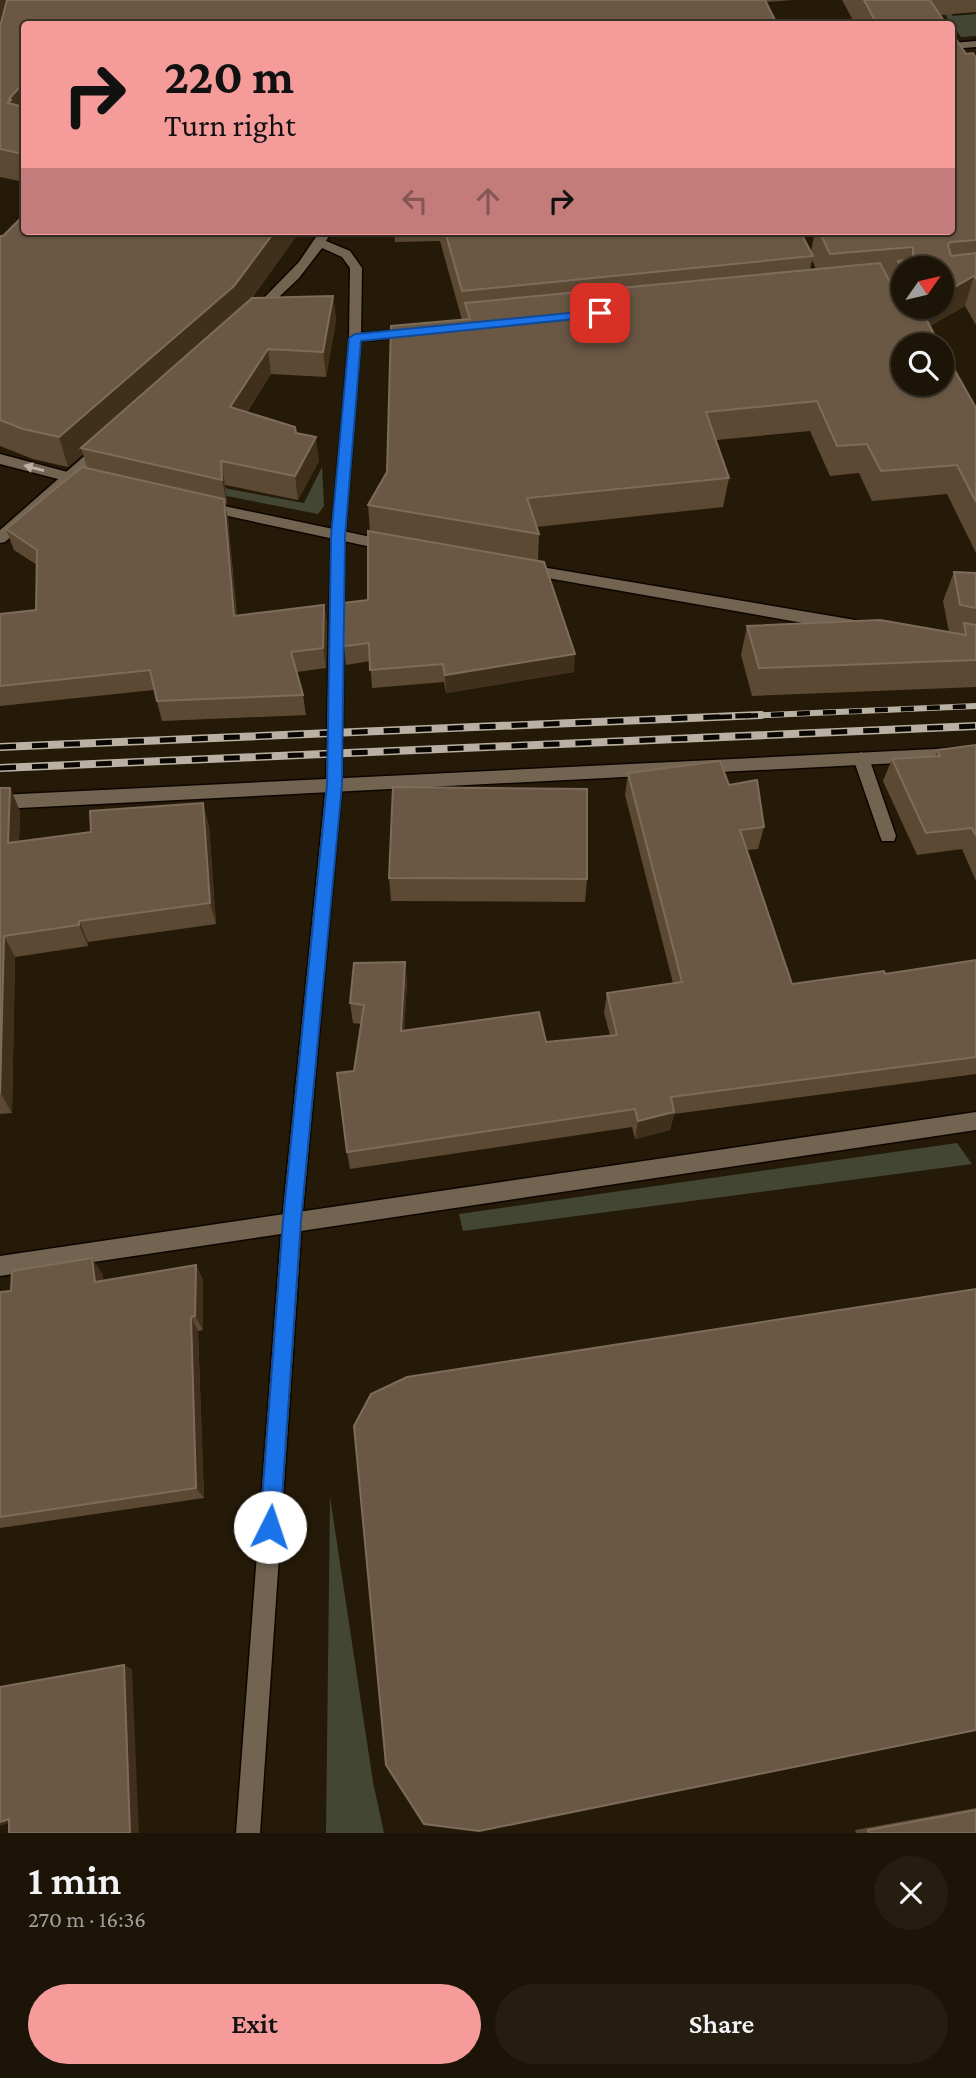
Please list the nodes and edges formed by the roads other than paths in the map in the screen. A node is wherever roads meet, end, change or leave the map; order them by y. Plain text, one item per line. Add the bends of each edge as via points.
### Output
1 (976, 44) edge
2 (955, 53) edge
3 (323, 237) edge
4 (243, 324) edge
5 (423, 331) edge
6 (355, 338) junction
7 (111, 441) edge
8 (0, 459) edge
9 (69, 477) junction
10 (96, 483) edge
11 (190, 504) edge
12 (338, 537) junction
13 (0, 538) edge
14 (407, 549) edge
15 (503, 565) edge
16 (871, 629) edge
17 (976, 753) edge
18 (861, 758) junction
19 (334, 785) junction
20 (0, 802) edge
21 (888, 836) dead end
22 (976, 1121) edge
23 (292, 1221) junction
24 (0, 1266) edge
25 (248, 1833) edge

1 - 2 street
3 - 4 street via 283,288
3 - 6 street via 356,268
5 - 6 street
6 - 12 street
7 - 9 street
9 -> 8 street
9 - 10 street
9 - 13 street
11 - 12 street
12 - 14 street
12 - 19 street
15 - 16 street
17 - 18 street
18 - 19 street
18 - 21 street
19 - 20 street
19 - 23 street
22 - 23 street
23 - 24 street
23 - 25 street

